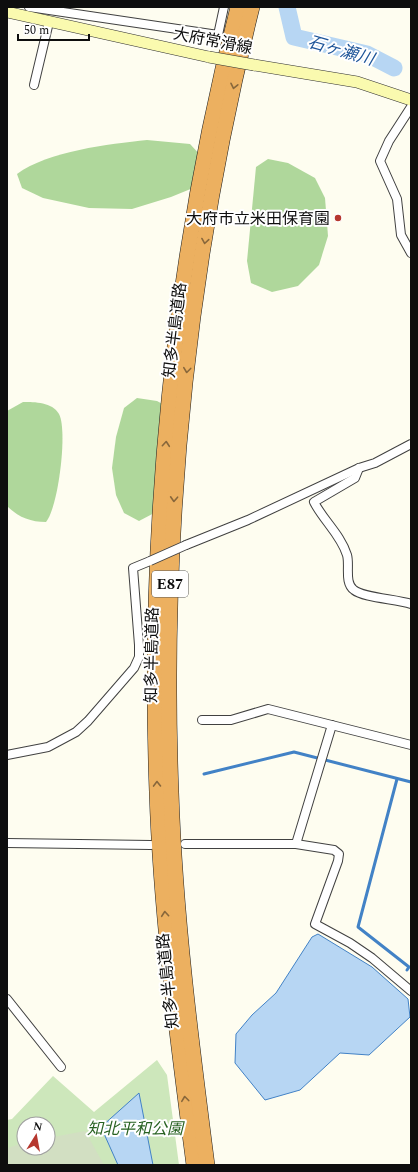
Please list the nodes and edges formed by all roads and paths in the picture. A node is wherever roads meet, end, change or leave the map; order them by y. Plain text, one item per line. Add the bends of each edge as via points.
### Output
1 (28, 7) edge
2 (224, 7) edge
3 (238, 7) edge
4 (252, 7) edge
5 (12, 11) edge
6 (49, 22) junction
7 (34, 85) dead end
8 (411, 100) edge
9 (411, 107) edge
10 (411, 253) edge
11 (411, 444) edge
12 (359, 468) junction
13 (411, 604) edge
14 (202, 720) dead end
15 (332, 725) junction
16 (411, 745) edge
17 (7, 755) edge
18 (7, 843) edge
19 (185, 844) dead end
20 (296, 844) junction
21 (151, 845) dead end
22 (411, 990) edge
23 (7, 999) edge
24 (61, 1067) dead end
25 (194, 1165) edge
26 (207, 1165) edge

1 - 2 street via 218,35
25 -> 3 highway, 知多半島道路 / E87 via 172,985 157,794 157,589 170,395 184,281 205,152
4 -> 26 highway, 知多半島道路 / E87 via 219,155 197,290 174,495 170,590 168,697 177,897 184,983
5 - 6 main road, 大府常滑線
6 - 7 street
6 - 8 main road, 大府常滑線, bridge via 209,57 357,82
9 - 10 street via 389,141 380,161 397,199 401,235
11 - 12 street via 376,463
12 - 13 street via 355,478 314,502 347,554 352,589
12 - 17 street, bridge via 248,520 133,568 139,645 139,657 134,668 76,732 48,747
14 - 15 street via 231,720 268,709
15 - 16 street
15 - 20 street
18 - 21 street
19 - 20 street
20 - 22 street via 334,850 339,854 315,924 372,958
23 - 24 street

